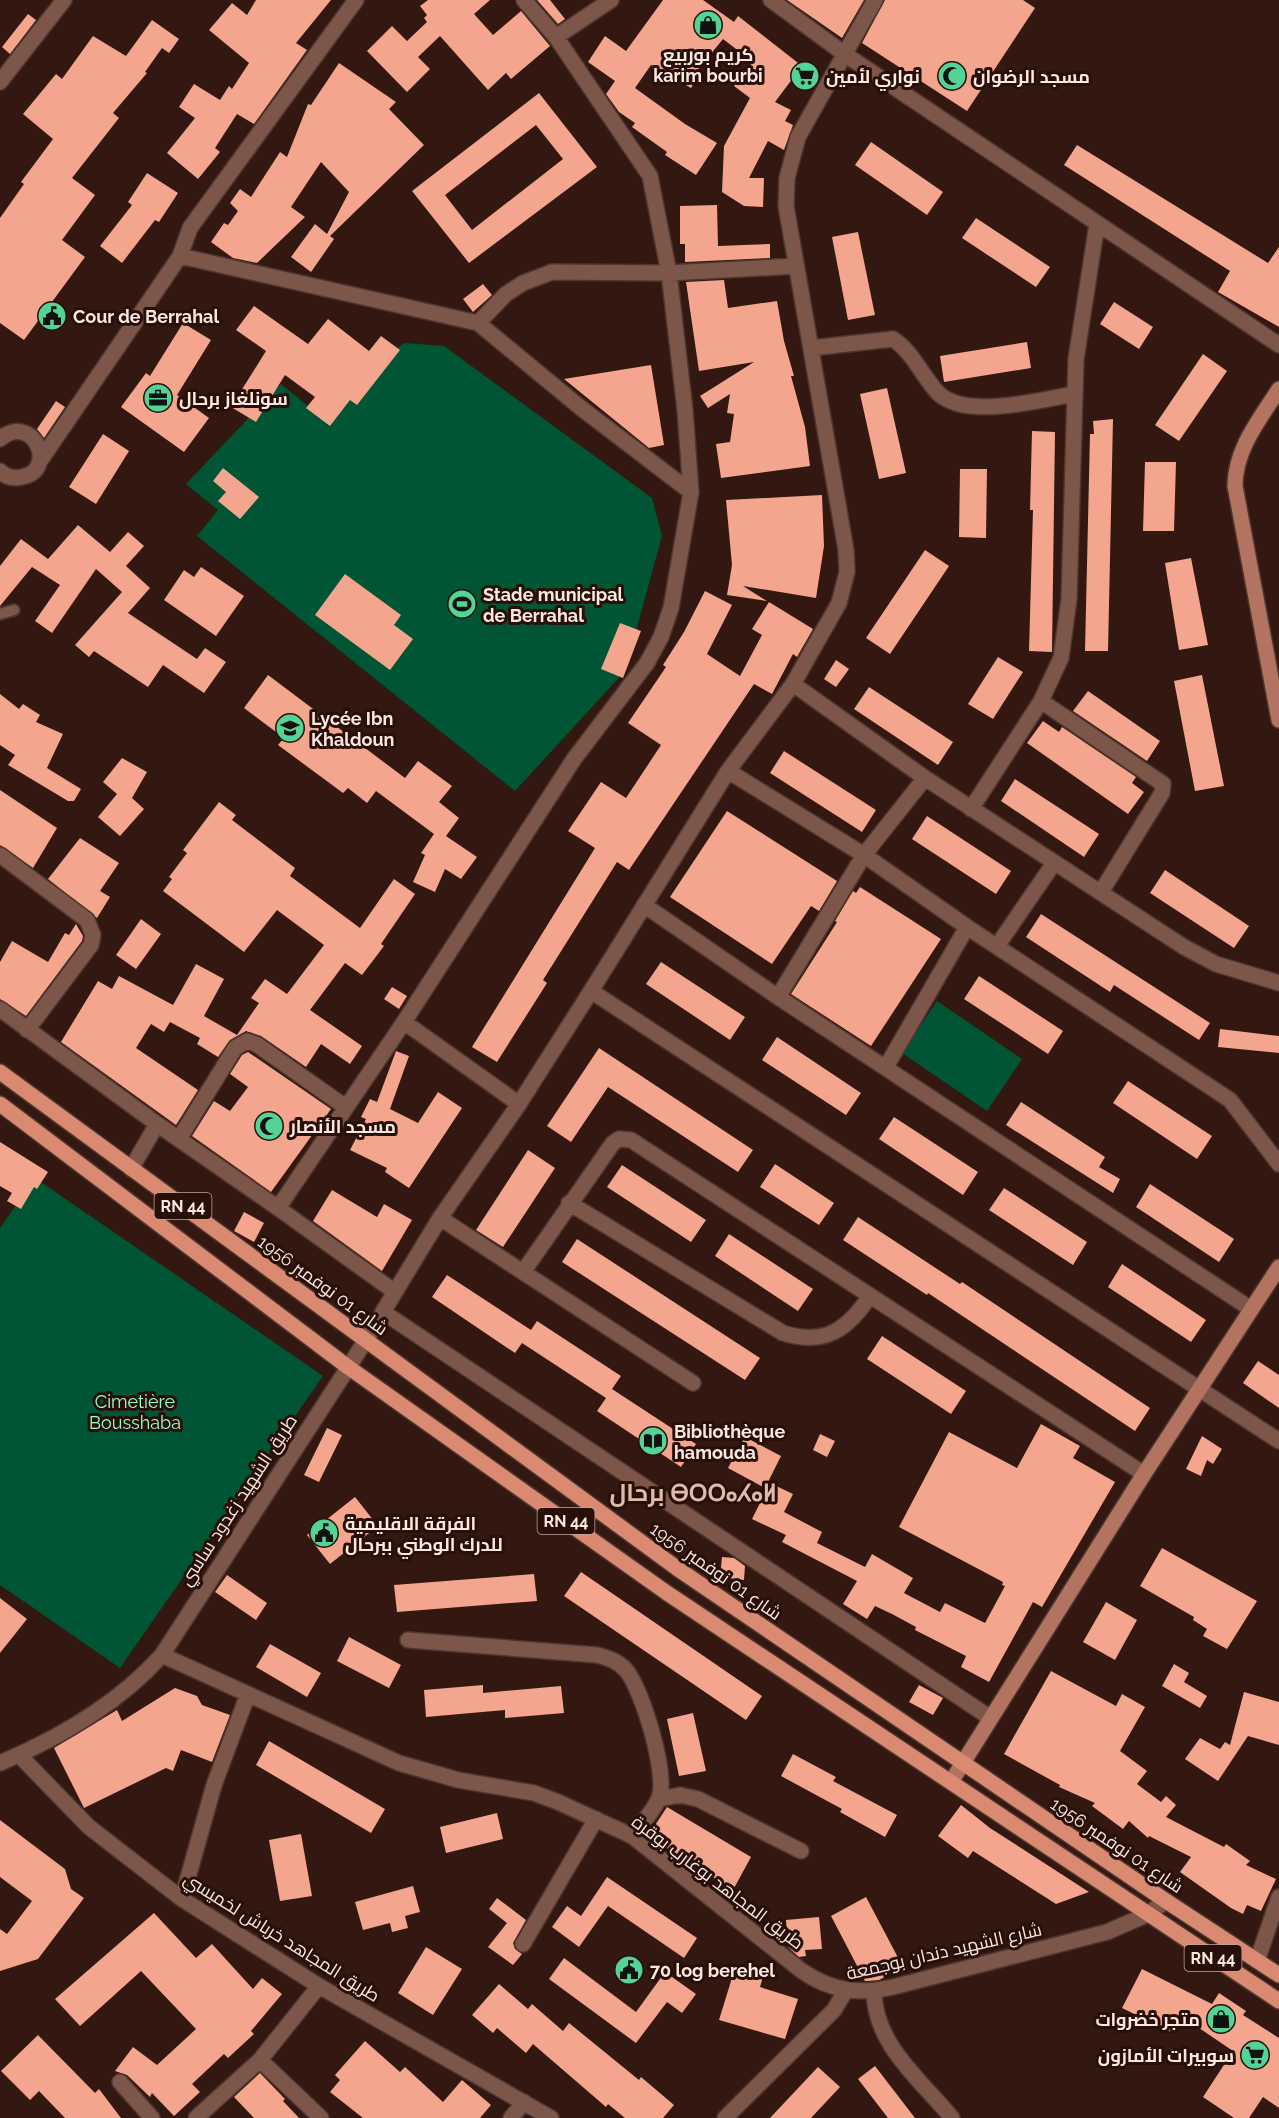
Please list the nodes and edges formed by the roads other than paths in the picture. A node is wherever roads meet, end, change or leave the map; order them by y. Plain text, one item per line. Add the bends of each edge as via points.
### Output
1 (64, 0) edge
2 (357, 0) edge
3 (524, 0) edge
4 (611, 0) edge
5 (771, 0) edge
6 (875, 0) edge
7 (556, 37) junction
8 (846, 55) junction
9 (0, 82) edge
10 (1097, 224) junction
11 (180, 256) junction
12 (796, 266) junction
13 (669, 273) junction
14 (478, 322) junction
15 (1279, 345) edge
16 (811, 348) junction
17 (1279, 389) edge
18 (1074, 394) junction
19 (0, 439) edge
20 (40, 461) junction
21 (2, 475) edge
22 (691, 492) junction
23 (14, 610) dead end
24 (0, 614) edge
25 (793, 684) junction
26 (1041, 701) junction
27 (1279, 720) edge
28 (729, 771) junction
29 (925, 778) junction
30 (971, 809) junction
31 (0, 855) edge
32 (864, 855) junction
33 (1054, 863) junction
34 (1101, 892) junction
35 (644, 905) junction
36 (967, 927) junction
37 (996, 946) junction
38 (1279, 983) edge
39 (591, 991) junction
40 (778, 997) junction
41 (0, 1009) edge
42 (404, 1022) junction
43 (27, 1030) junction
44 (886, 1067) junction
45 (0, 1072) edge
46 (0, 1104) edge
47 (519, 1104) junction
48 (345, 1106) junction
49 (157, 1125) junction
50 (179, 1139) junction
51 (1279, 1164) edge
52 (131, 1168) junction
53 (569, 1203) junction
54 (278, 1208) junction
55 (440, 1218) junction
56 (1279, 1267) edge
57 (523, 1272) junction
58 (395, 1292) junction
59 (870, 1296) junction
60 (1251, 1309) junction
61 (383, 1312) junction
62 (366, 1340) junction
63 (348, 1367) junction
64 (693, 1383) dead end
65 (1200, 1391) junction
66 (1279, 1441) edge
67 (1144, 1474) junction
68 (408, 1640) dead end
69 (162, 1655) junction
70 (248, 1694) junction
71 (989, 1718) junction
72 (20, 1755) junction
73 (0, 1763) edge
74 (963, 1763) junction
75 (951, 1782) junction
76 (659, 1799) junction
77 (596, 1819) junction
78 (632, 1836) junction
79 (801, 1851) dead end
80 (1279, 1897) edge
81 (182, 1899) junction
82 (1166, 1901) junction
83 (1146, 1915) junction
84 (1274, 1927) edge
85 (523, 1944) dead end
86 (1257, 1961) junction
87 (1279, 1975) edge
88 (319, 1986) junction
89 (846, 1990) junction
90 (874, 1992) junction
91 (1279, 2001) edge
92 (260, 2060) junction
93 (120, 2082) dead end
94 (524, 2102) junction
95 (152, 2118) edge
96 (196, 2118) edge
97 (321, 2118) edge
98 (511, 2118) edge
99 (550, 2118) edge
100 (725, 2118) edge
101 (952, 2118) edge

1 - 9 street
2 - 11 street via 190,228
3 - 7 street
4 - 7 street
5 - 8 street
6 - 8 street, طريق الشهيد زغدود ساسي
7 - 13 street via 648,169
8 - 10 street
8 - 12 street, طريق الشهيد زغدود ساسي via 798,137 790,161 786,206
10 - 15 street
10 - 18 street
11 - 14 street
11 - 20 street
12 - 13 street
12 - 16 street, طريق الشهيد زغدود ساسي
13 - 14 street via 552,272 523,283
13 - 22 street
14 - 22 street
16 - 18 street via 893,339 909,353 940,394 968,407
16 - 25 street, طريق الشهيد زغدود ساسي via 832,455 847,572 839,603
17 - 27 main road via 1239,454 1234,486
18 - 26 street via 1072,532 1065,633 1061,658
19 - 20 street via 13,432 28,435 39,446
20 - 21 street via 26,477
22 - 42 street via 671,608 647,663 574,759
23 - 24 lane
25 - 28 street, طريق الشهيد زغدود ساسي
25 - 29 street
26 - 30 street
26 - 34 street via 1163,783 1162,793
28 - 32 street
28 - 35 street, طريق الشهيد زغدود ساسي
29 - 30 street
29 - 32 street
30 - 33 street
31 - 43 street via 87,920 93,935 91,945
32 - 36 street
32 - 40 street
33 - 34 street
33 - 37 street
34 - 38 street via 1216,964
35 - 39 street, طريق الشهيد زغدود ساسي
35 - 40 street
36 - 37 street
36 - 44 street
37 - 51 street via 1230,1100
39 - 47 street, طريق الشهيد زغدود ساسي
39 - 65 street
40 - 44 street
41 - 43 street
42 - 47 street
42 - 48 street
43 - 49 street
44 - 60 street
45 - 52 main road, شارع 01 نوفمبر 1956 / RN 44
46 - 63 main road, RN 44
47 - 55 street, طريق الشهيد زغدود ساسي
48 - 50 street via 247,1041 235,1048
48 - 54 street
49 - 50 street
49 - 52 street
50 - 54 street
52 - 62 main road, شارع 01 نوفمبر 1956 / RN 44
53 - 57 street
53 - 59 street via 745,1312 790,1335 809,1338 834,1333 855,1318
53 - 59 street via 613,1143 625,1138
54 - 58 street
55 - 57 street
55 - 58 street, طريق الشهيد زغدود ساسي
56 - 60 main road
57 - 64 street
58 - 61 street, طريق الشهيد زغدود ساسي
59 - 67 street
60 - 65 main road
61 - 62 street, طريق الشهيد زغدود ساسي
61 - 71 street
62 - 63 street, طريق الشهيد زغدود ساسي
62 - 74 main road, شارع 01 نوفمبر 1956 / RN 44 via 669,1562
63 - 69 street, طريق الشهيد زغدود ساسي
63 - 75 main road, RN 44 via 667,1593
65 - 66 street
65 - 67 main road
67 - 71 main road
68 - 76 street via 611,1659 630,1676 655,1744 662,1775
69 - 70 street, طريق المجاهد بوغارب بوقرة
69 - 72 street, طريق الشهيد زغدود ساسي via 111,1702
70 - 77 street, طريق المجاهد بوغارب بوقرة via 399,1763 458,1780 534,1793
70 - 81 street via 214,1785
71 - 74 main road
72 - 73 street, طريق الشهيد زغدود ساسي
72 - 81 street, طريق المجاهد خرباش لخميسي via 89,1827
74 - 75 main road
74 - 82 main road, شارع 01 نوفمبر 1956 / RN 44
75 - 83 main road, RN 44
76 - 78 street
76 - 79 street via 680,1795 698,1799
77 - 78 street, طريق المجاهد بوغارب بوقرة
77 - 85 street
78 - 89 street, طريق المجاهد بوغارب بوقرة via 802,1971
80 - 84 street
81 - 88 street, طريق المجاهد خرباش لخميسي
82 - 83 street, شارع الشهيد دندان بوجمعة
82 - 86 main road, شارع 01 نوفمبر 1956 / RN 44
83 - 90 street, شارع الشهيد دندان بوجمعة via 1107,1932
83 - 91 main road, RN 44
84 - 86 street
86 - 87 main road, شارع 01 نوفمبر 1956 / RN 44
88 - 92 street
88 - 94 street, طريق المجاهد خرباش لخميسي
89 - 90 street, شارع الشهيد دندان بوجمعة
89 - 100 street, شارع الشهيد دندان بوجمعة via 834,2010
90 - 101 street via 876,2018 887,2041
92 - 96 street
92 - 97 street
93 - 95 street
94 - 98 street
94 - 99 street, طريق المجاهد خرباش لخميسي

